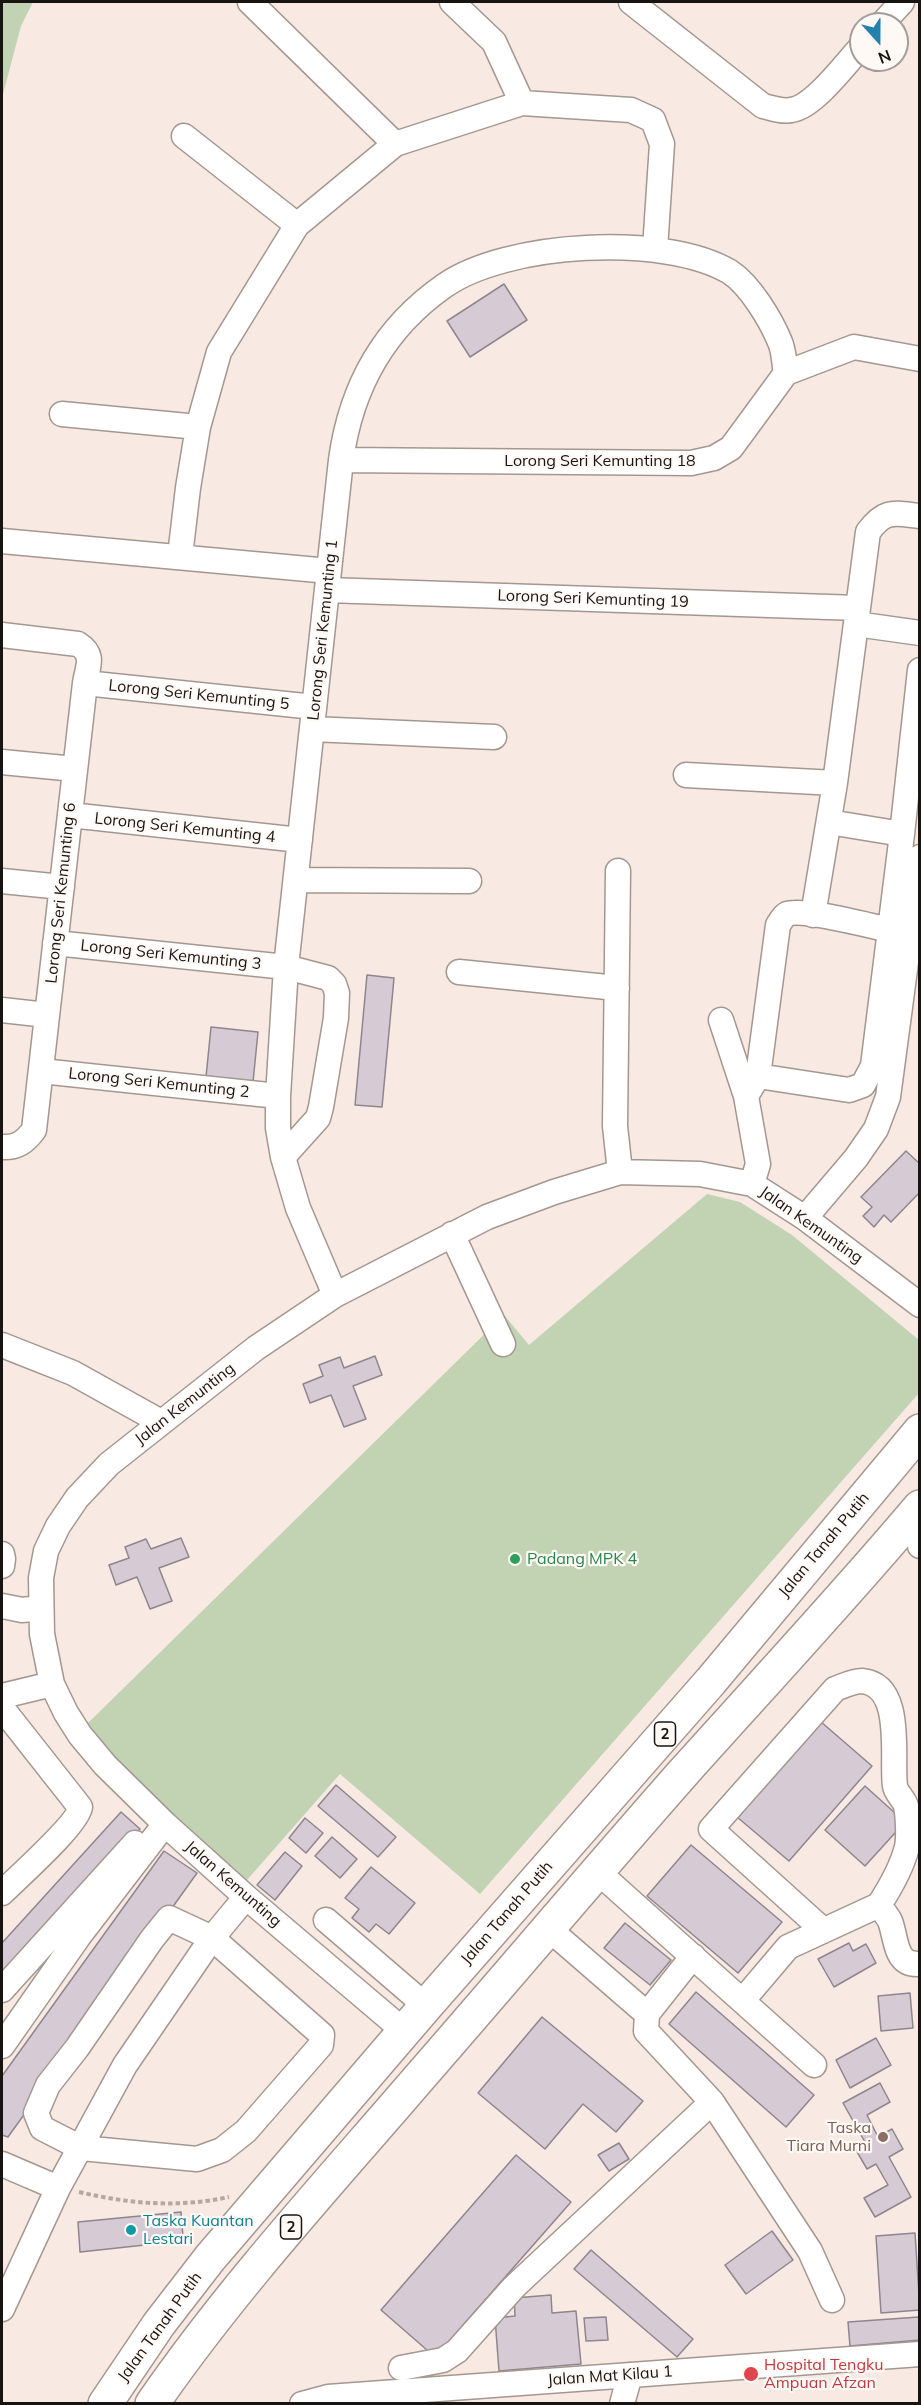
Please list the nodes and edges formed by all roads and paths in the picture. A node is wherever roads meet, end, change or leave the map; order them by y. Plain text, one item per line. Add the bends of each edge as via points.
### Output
1 (250, 2) edge
2 (452, 2) edge
3 (631, 2) edge
4 (849, 60) edge
5 (522, 102) junction
6 (184, 136) dead end
7 (395, 144) junction
8 (297, 225) junction
9 (655, 249) junction
10 (920, 359) edge
11 (786, 373) junction
12 (62, 414) dead end
13 (198, 427) junction
14 (341, 460) junction
15 (920, 516) edge
16 (2, 541) edge
17 (180, 556) junction
18 (328, 581) junction
19 (857, 616) junction
20 (920, 633) edge
21 (2, 635) edge
22 (920, 670) edge
23 (85, 683) junction
24 (313, 718) junction
25 (494, 737) dead end
26 (2, 762) edge
27 (75, 770) junction
28 (686, 775) dead end
29 (835, 783) junction
30 (70, 815) junction
31 (829, 822) junction
32 (902, 834) junction
33 (300, 840) junction
34 (920, 857) edge
35 (618, 871) dead end
36 (296, 880) junction
37 (2, 881) edge
38 (469, 881) dead end
39 (62, 887) junction
40 (813, 915) junction
41 (890, 930) junction
42 (55, 943) junction
43 (286, 968) junction
44 (459, 972) dead end
45 (617, 988) junction
46 (2, 1010) edge
47 (47, 1015) junction
48 (721, 1020) dead end
49 (41, 1071) junction
50 (752, 1086) junction
51 (278, 1096) junction
52 (2, 1147) edge
53 (283, 1157) junction
54 (620, 1172) junction
55 (752, 1184) junction
56 (805, 1218) junction
57 (452, 1233) junction
58 (335, 1295) junction
59 (920, 1305) edge
60 (503, 1344) dead end
61 (2, 1345) edge
62 (161, 1422) junction
63 (920, 1431) edge
64 (919, 1508) edge
65 (920, 1546) edge
66 (2, 1554) edge
67 (2, 1566) edge
68 (2, 1606) edge
69 (40, 1608) junction
70 (52, 1684) junction
71 (2, 1696) edge
72 (2, 1708) edge
73 (162, 1821) junction
74 (598, 1872) junction
75 (2, 1893) edge
76 (246, 1897) junction
77 (879, 1905) junction
78 (326, 1920) dead end
79 (549, 1929) junction
80 (823, 1930) junction
81 (212, 1938) junction
82 (693, 1956) junction
83 (920, 1964) edge
84 (2, 1990) edge
85 (743, 2000) junction
86 (426, 2006) junction
87 (647, 2014) junction
88 (404, 2031) junction
89 (2, 2046) edge
90 (814, 2065) dead end
91 (712, 2102) junction
92 (81, 2148) junction
93 (2, 2163) edge
94 (58, 2188) junction
95 (270, 2188) junction
96 (832, 2300) dead end
97 (2, 2309) edge
98 (920, 2354) edge
99 (401, 2368) dead end
100 (630, 2375) junction
101 (105, 2403) edge
102 (152, 2403) edge
103 (302, 2403) edge
104 (622, 2403) edge

1 - 7 street
2 - 5 street via 494,42
3 - 4 street via 763,106 794,110 811,101
5 - 7 street
5 - 9 street via 632,110 653,120 662,144
6 - 8 street
7 - 8 street
8 - 13 street via 219,352
9 - 11 street, Lorong Seri Kemunting 1 via 699,259 731,273 766,315 781,344
9 - 14 street, Lorong Seri Kemunting 1 via 576,249 530,254 481,267 445,285 392,333 372,363 345,428
10 - 11 street via 854,347
11 - 14 street, Lorong Seri Kemunting 18 via 731,448 714,458 691,463
12 - 13 street
13 - 17 street
14 - 18 street, Lorong Seri Kemunting 1
15 - 19 street via 888,513 868,531
16 - 17 street, Lorong Seri Kemunting 19
17 - 18 street, Lorong Seri Kemunting 19
18 - 19 street, Lorong Seri Kemunting 19
18 - 24 street, Lorong Seri Kemunting 1
19 - 20 street, Lorong Seri Kemunting 19
19 - 29 street
21 - 23 street, Lorong Seri Kemunting 6 via 78,644 90,657
22 - 32 street
23 - 24 street, Lorong Seri Kemunting 5
23 - 27 street, Lorong Seri Kemunting 6
24 - 25 street, Lorong Seri Kemunting 5
24 - 33 street, Lorong Seri Kemunting 1
26 - 27 street
27 - 30 street, Lorong Seri Kemunting 6
28 - 29 street
29 - 31 street
30 - 33 street, Lorong Seri Kemunting 4
30 - 39 street, Lorong Seri Kemunting 6
31 - 32 street
31 - 40 street
32 - 41 street
33 - 36 street, Lorong Seri Kemunting 1
34 - 56 street via 888,1098 876,1129 856,1158
35 - 45 street
36 - 38 street
36 - 43 street, Lorong Seri Kemunting 1
37 - 39 street
39 - 42 street, Lorong Seri Kemunting 6
40 - 41 street
40 - 50 street via 788,913 778,925
41 - 50 street via 873,1066 863,1085 849,1090
42 - 43 street, Lorong Seri Kemunting 3
42 - 47 street, Lorong Seri Kemunting 6
43 - 51 street, Lorong Seri Kemunting 1
43 - 53 street, Lorong Seri Kemunting 3 via 328,978 337,993 318,1118
44 - 45 street
45 - 54 street via 615,1126
46 - 47 street
47 - 49 street, Lorong Seri Kemunting 6
48 - 50 street
49 - 51 street, Lorong Seri Kemunting 2
49 - 52 street, Lorong Seri Kemunting 6 via 34,1130 25,1142 12,1148
50 - 55 street via 758,1164
51 - 53 street, Lorong Seri Kemunting 1
53 - 58 street, Lorong Seri Kemunting 1 via 298,1208
54 - 55 street, Jalan Kemunting via 700,1174
54 - 57 street, Jalan Kemunting via 543,1196
55 - 56 street, Jalan Kemunting
56 - 59 street, Jalan Kemunting
57 - 58 street, Jalan Kemunting
57 - 60 street
58 - 62 street, Jalan Kemunting via 256,1348
61 - 62 street via 73,1373
62 - 69 street, Jalan Kemunting via 109,1464 77,1498 58,1526 46,1551
63 - 86 highway, Jalan Tanah Putih / 2 via 711,1681
64 - 65 street
64 - 74 highway, 2
66 - 67 street
68 - 69 street
69 - 70 street, Jalan Kemunting
70 - 71 street
70 - 73 street, Jalan Kemunting via 80,1735
72 - 75 street via 80,1807 69,1827
73 - 76 street, Jalan Kemunting
73 - 84 street
73 - 89 street
74 - 79 highway, 2
74 - 82 street
76 - 81 street
76 - 88 street, Jalan Kemunting
77 - 80 street
77 - 80 street via 907,1845 906,1805 895,1788 893,1718 888,1703 876,1688 861,1681 836,1689 711,1830
77 - 83 street via 889,1919 900,1957
78 - 86 street
79 - 87 street
79 - 102 highway, 2 via 243,2284
80 - 85 street via 788,1947
81 - 92 street via 125,2065
81 - 92 street via 169,1918 48,2085 36,2113 42,2128
81 - 92 street via 322,2035 321,2045 246,2132 222,2150 197,2159
82 - 85 street
82 - 87 street
85 - 90 street
86 - 88 highway, Jalan Tanah Putih / 2
87 - 91 street via 646,2031
88 - 95 highway, Jalan Tanah Putih / 2
91 - 96 street via 810,2251
91 - 99 street via 514,2287 457,2351 443,2360
92 - 94 street
93 - 94 street
94 - 95 path via 124,2202 172,2204
94 - 97 street
95 - 101 highway, Jalan Tanah Putih / 2 via 159,2324
98 - 100 street, Jalan Mat Kilau 1
100 - 103 street, Jalan Mat Kilau 1 via 328,2397
100 - 104 street

